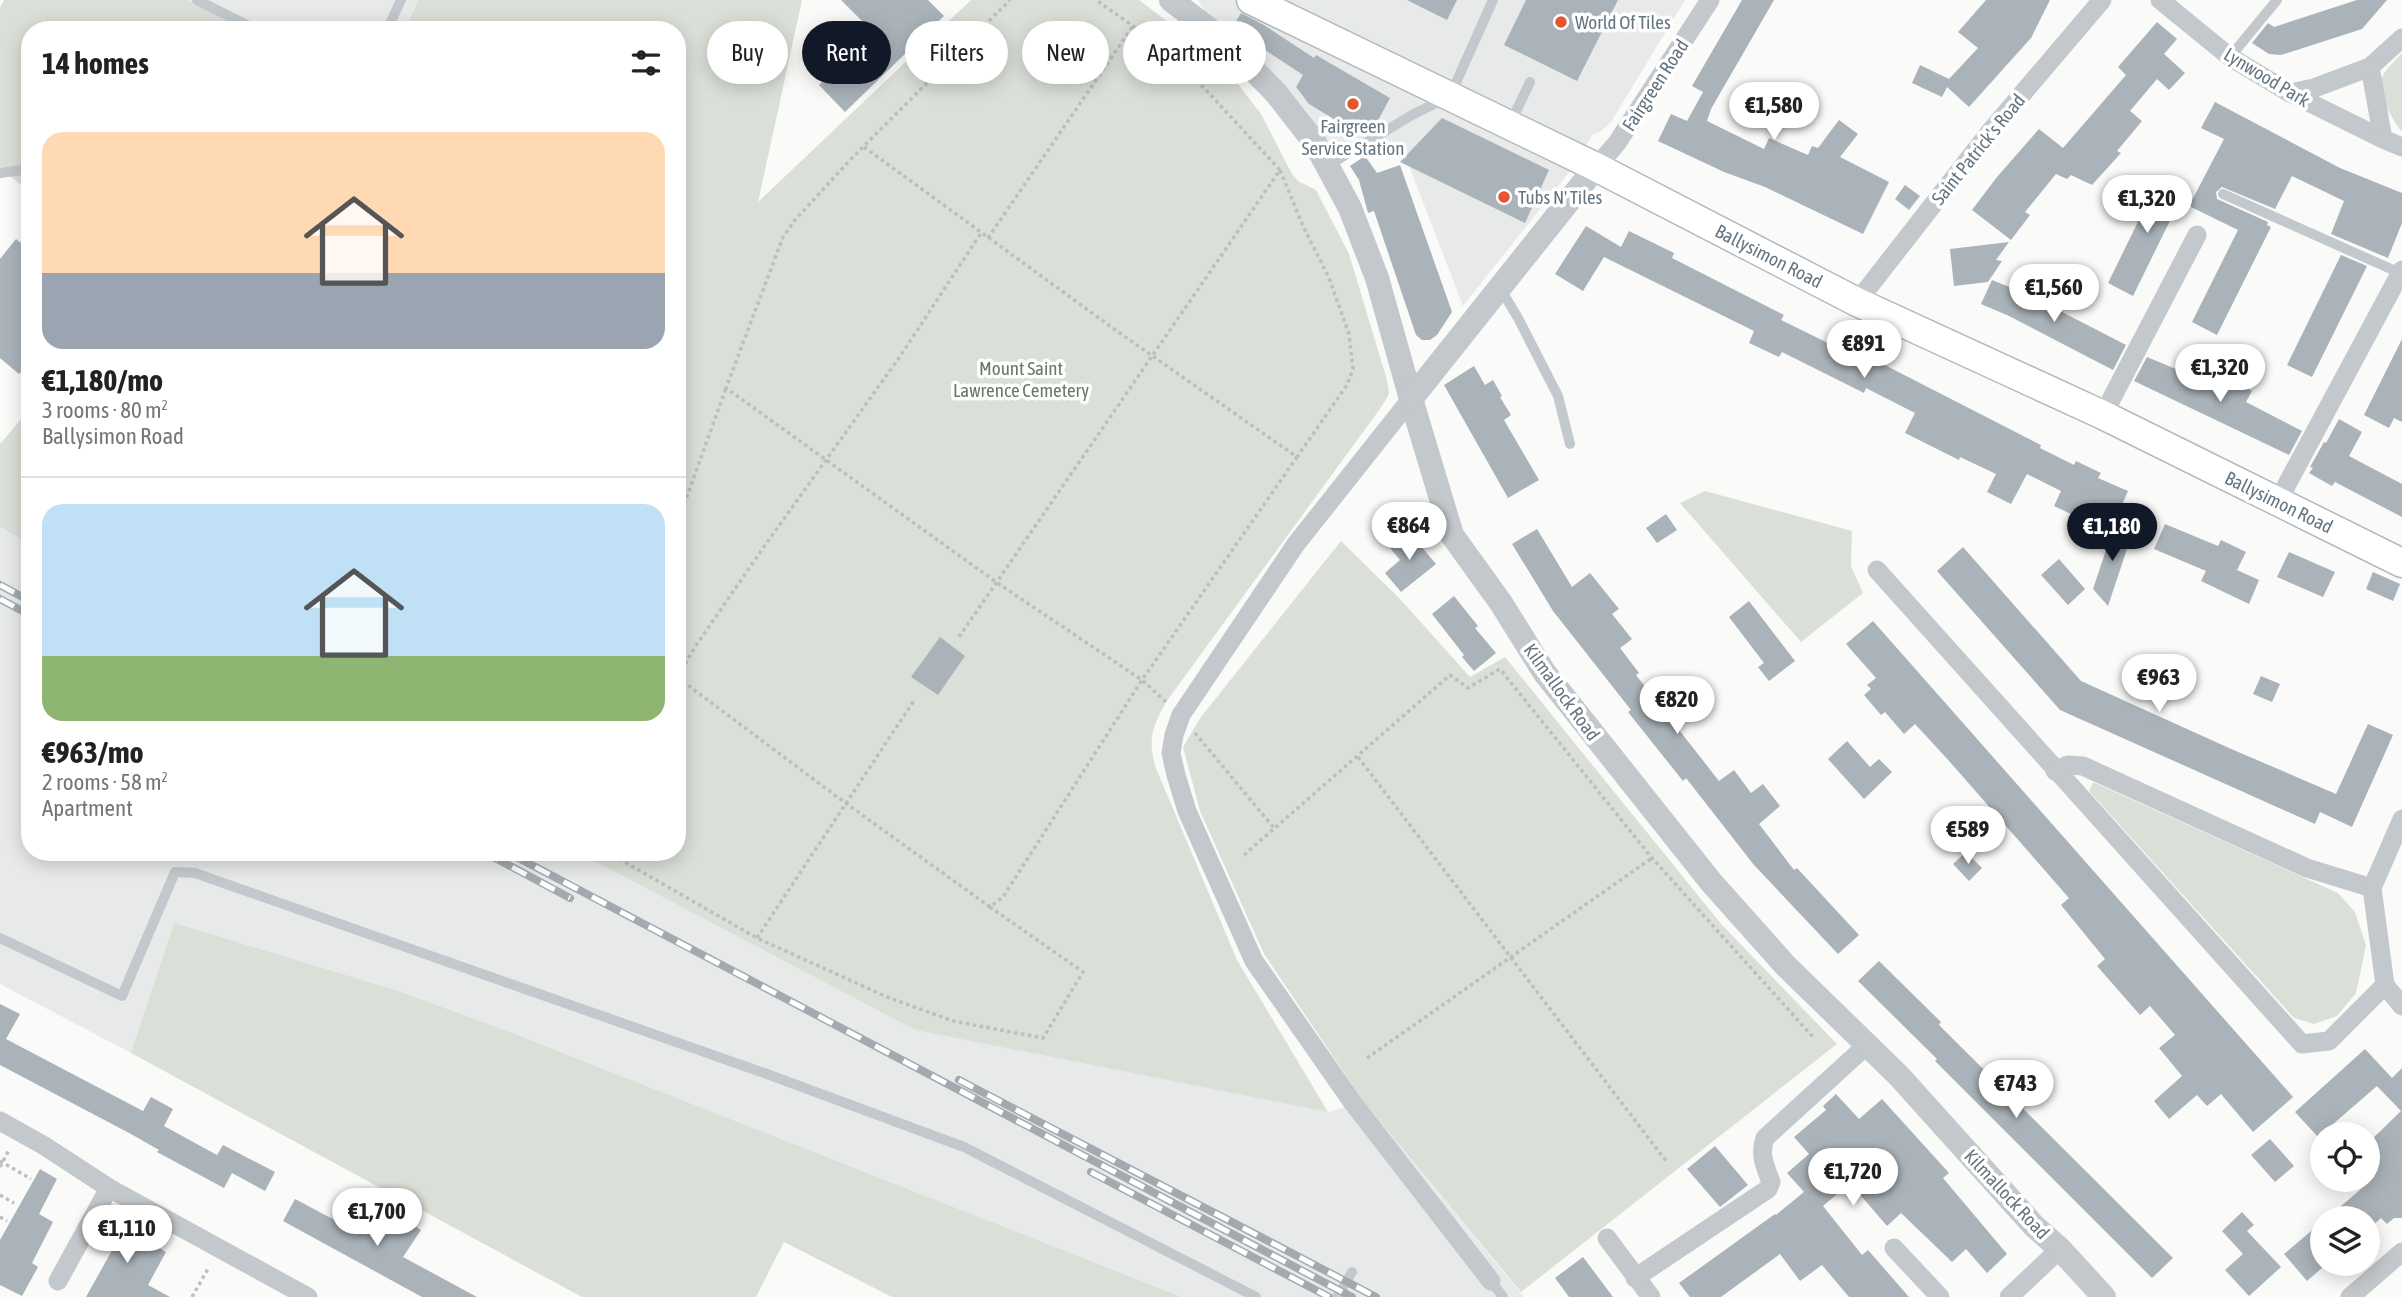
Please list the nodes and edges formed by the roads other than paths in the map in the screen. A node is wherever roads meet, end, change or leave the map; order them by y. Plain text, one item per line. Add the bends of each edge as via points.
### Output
1 (197, 0) edge
2 (401, 0) edge
3 (1251, 0) edge
4 (1493, 0) edge
5 (1710, 0) edge
6 (2102, 0) edge
7 (2160, 0) edge
8 (2277, 0) edge
9 (1178, 4) edge
10 (239, 21) edge
11 (391, 21) edge
12 (2402, 38) edge
13 (2230, 57) junction
14 (2370, 67) junction
15 (1530, 82) dead end
16 (2290, 93) junction
17 (1450, 96) junction
18 (1509, 125) junction
19 (2383, 139) junction
20 (2402, 147) edge
21 (1328, 166) junction
22 (1596, 167) junction
23 (21, 170) edge
24 (0, 173) edge
25 (2223, 194) dead end
26 (2197, 235) dead end
27 (2401, 271) edge
28 (1500, 287) junction
29 (1857, 302) junction
30 (1410, 399) junction
31 (2103, 415) junction
32 (1570, 444) dead end
33 (2278, 501) junction
34 (2402, 563) edge
35 (1877, 570) dead end
36 (2055, 771) junction
37 (2402, 820) edge
38 (2372, 888) junction
39 (0, 938) edge
40 (2385, 985) junction
41 (2402, 1006) edge
42 (1867, 1045) junction
43 (0, 1121) edge
44 (109, 1188) junction
45 (1608, 1238) dead end
46 (1894, 1248) dead end
47 (2060, 1250) junction
48 (2402, 1252) edge
49 (1352, 1272) dead end
50 (1635, 1278) junction
51 (58, 1281) dead end
52 (1497, 1289) edge
53 (303, 1296) edge
54 (1256, 1297) edge
55 (1337, 1297) edge
56 (1651, 1297) edge
57 (1941, 1297) edge
58 (2008, 1297) edge
59 (2104, 1297) edge
60 (2350, 1297) edge

1 - 10 lane
2 - 11 lane
3 - 17 main road, Ballysimon Road
4 - 17 lane
5 - 22 street, Fairgreen Road via 1617,143
6 - 29 street, Saint Patrick's Road via 1989,133
7 - 13 street, Lynwood Park
8 - 13 lane
9 - 21 street, Kilmallock Road via 1227,43 1276,93
12 - 14 street
13 - 16 street, Lynwood Park
14 - 16 street
14 - 19 street
15 - 18 lane
16 - 19 street, Lynwood Park
17 - 18 main road, Ballysimon Road
17 - 21 lane
18 - 22 main road, Ballysimon Road
19 - 20 street, Lynwood Park
21 - 30 street, Kilmallock Road via 1377,278
22 - 28 street
22 - 29 main road, Ballysimon Road
23 - 24 lane
25 - 27 lane
26 - 31 street
27 - 33 street
28 - 30 street
28 - 32 lane via 1558,396
29 - 31 main road, Ballysimon Road
30 - 42 street, Kilmallock Road via 1452,535 1544,672 1711,882 1785,965
30 - 52 street via 1296,544 1181,715 1171,753 1188,811 1254,961 1353,1104
31 - 33 main road, Ballysimon Road
33 - 34 main road, Ballysimon Road
35 - 36 street
36 - 38 street via 2068,765 2083,766 2307,868
36 - 40 street via 2302,1044 2329,1041
37 - 38 street
38 - 40 street
39 - 54 lane via 122,996 175,872 194,873 964,1147
40 - 41 street
42 - 47 street, Kilmallock Road
42 - 50 street via 1765,1138 1761,1148 1771,1182 1768,1189
43 - 44 street
44 - 51 street
44 - 53 street
45 - 50 street
46 - 57 street
47 - 58 street
47 - 59 street, Kilmallock Road
48 - 60 street
49 - 55 lane
50 - 56 street

